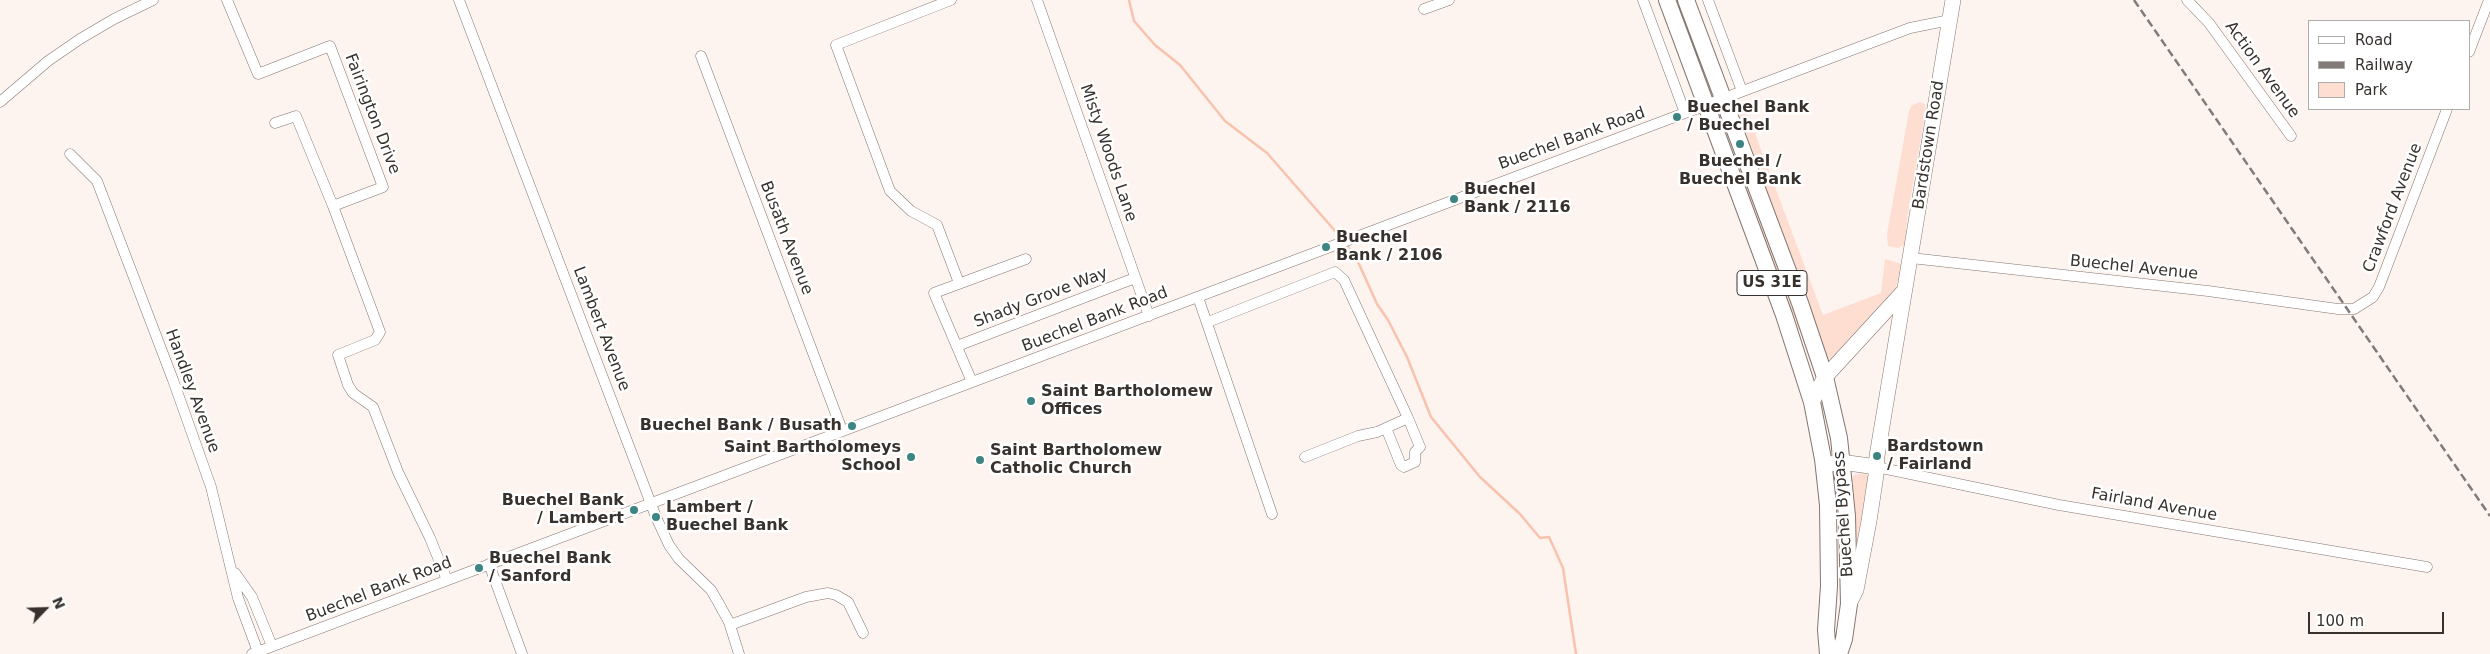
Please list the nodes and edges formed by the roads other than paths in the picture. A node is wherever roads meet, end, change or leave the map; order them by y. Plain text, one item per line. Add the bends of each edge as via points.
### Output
1 (153, 0) edge
2 (228, 0) edge
3 (459, 0) edge
4 (951, 0) edge
5 (1037, 0) edge
6 (1449, 0) edge
7 (1643, 0) edge
8 (1667, 0) edge
9 (1686, 0) edge
10 (1708, 0) edge
11 (1953, 0) edge
12 (2187, 0) edge
13 (2489, 0) edge
14 (1424, 9) dead end
15 (1950, 20) junction
16 (2470, 49) edge
17 (701, 56) dead end
18 (1742, 91) junction
19 (0, 102) edge
20 (1714, 102) junction
21 (2447, 110) edge
22 (1685, 113) junction
23 (275, 123) dead end
24 (2291, 136) dead end
25 (70, 154) dead end
26 (333, 206) junction
27 (1911, 258) junction
28 (1026, 259) dead end
29 (1135, 278) junction
30 (959, 283) junction
31 (1905, 290) junction
32 (1198, 297) junction
33 (2354, 309) joint
34 (1149, 316) junction
35 (1208, 322) junction
36 (1810, 332) junction
37 (1792, 337) junction
38 (957, 346) junction
39 (1825, 377) junction
40 (972, 382) junction
41 (1812, 402) junction
42 (1408, 418) junction
43 (1386, 428) junction
44 (842, 430) junction
45 (1305, 457) dead end
46 (1842, 463) junction
47 (1824, 464) junction
48 (1877, 467) junction
49 (651, 503) junction
50 (1272, 514) dead end
51 (489, 564) junction
52 (2427, 567) dead end
53 (232, 568) junction
54 (447, 580) junction
55 (1849, 604) junction
56 (730, 625) junction
57 (1826, 630) junction
58 (1845, 631) junction
59 (863, 633) dead end
60 (264, 651) edge
61 (522, 654) edge
62 (740, 654) edge
63 (1828, 654) edge
64 (1839, 654) edge

1 - 19 street via 114,18 80,39 48,61
2 - 26 street, Fairington Drive via 258,74 330,46 383,186
3 - 49 street, Lambert Avenue
4 - 30 street via 836,45 890,191 911,211 937,225
5 - 29 street, Misty Woods Lane
6 - 14 street
7 - 22 street
8 - 20 main road, Buechel Bypass / US 31E
9 - 20 main road, Buechel Bypass / US 31E
10 - 18 street
11 - 15 main road, Bardstown Road
12 - 24 street, Action Avenue via 2209,23
13 - 16 street
15 - 18 street, Buechel Bank Road via 1910,28
15 - 27 main road, Bardstown Road
17 - 44 street, Busath Avenue
18 - 20 street, Buechel Bank Road
20 - 22 street, Buechel Bank Road
20 - 36 main road, Buechel Bypass / US 31E via 1765,209
20 - 37 main road, Buechel Bypass / US 31E
21 - 33 street, Crawford Avenue via 2379,288 2373,298
22 - 32 street, Buechel Bank Road
23 - 26 street via 296,116
25 - 53 street, Handley Avenue via 97,181 211,487
26 - 54 street via 380,332 375,340 338,355 353,393 373,407 398,472
27 - 31 main road, Bardstown Road
27 - 33 street, Buechel Avenue
28 - 30 street
29 - 34 street, Misty Woods Lane
29 - 38 street, Shady Grove Way
30 - 38 street via 934,293
31 - 39 main road
31 - 48 main road, Bardstown Road
32 - 34 street, Buechel Bank Road
32 - 35 street
34 - 40 street, Buechel Bank Road
35 - 42 street via 1335,272 1344,280
35 - 50 street
36 - 37 street
36 - 39 main road, Buechel Bypass / US 31E
37 - 41 main road, Buechel Bypass / US 31E
38 - 40 street
39 - 41 main road
39 - 46 main road, Buechel Bypass / US 31E
40 - 44 street, Buechel Bank Road
41 - 47 main road, Buechel Bypass / US 31E
42 - 43 street
42 - 43 street via 1420,447 1415,452 1415,462 1404,467 1400,465
43 - 45 street
44 - 49 street, Buechel Bank Road
46 - 47 main road
46 - 48 main road
46 - 55 main road, Buechel Bypass / US 31E
47 - 57 main road, US 31E via 1829,532
48 - 52 street, Fairland Avenue via 2059,505
48 - 55 main road, Bardstown Road via 1862,564
49 - 51 street, Buechel Bank Road
49 - 56 street, Lambert Avenue via 669,545 711,590
51 - 54 street, Buechel Bank Road
51 - 61 street
53 - 60 street, Handley Avenue via 238,598
53 - 60 street via 252,597
54 - 60 street, Buechel Bank Road
55 - 58 main road, Bardstown Road / US 31E
56 - 59 street via 806,597 828,593 848,602
56 - 62 street, Lambert Avenue
57 - 58 main road
57 - 63 main road, US 31E
58 - 64 main road, Bardstown Road / US 31E

